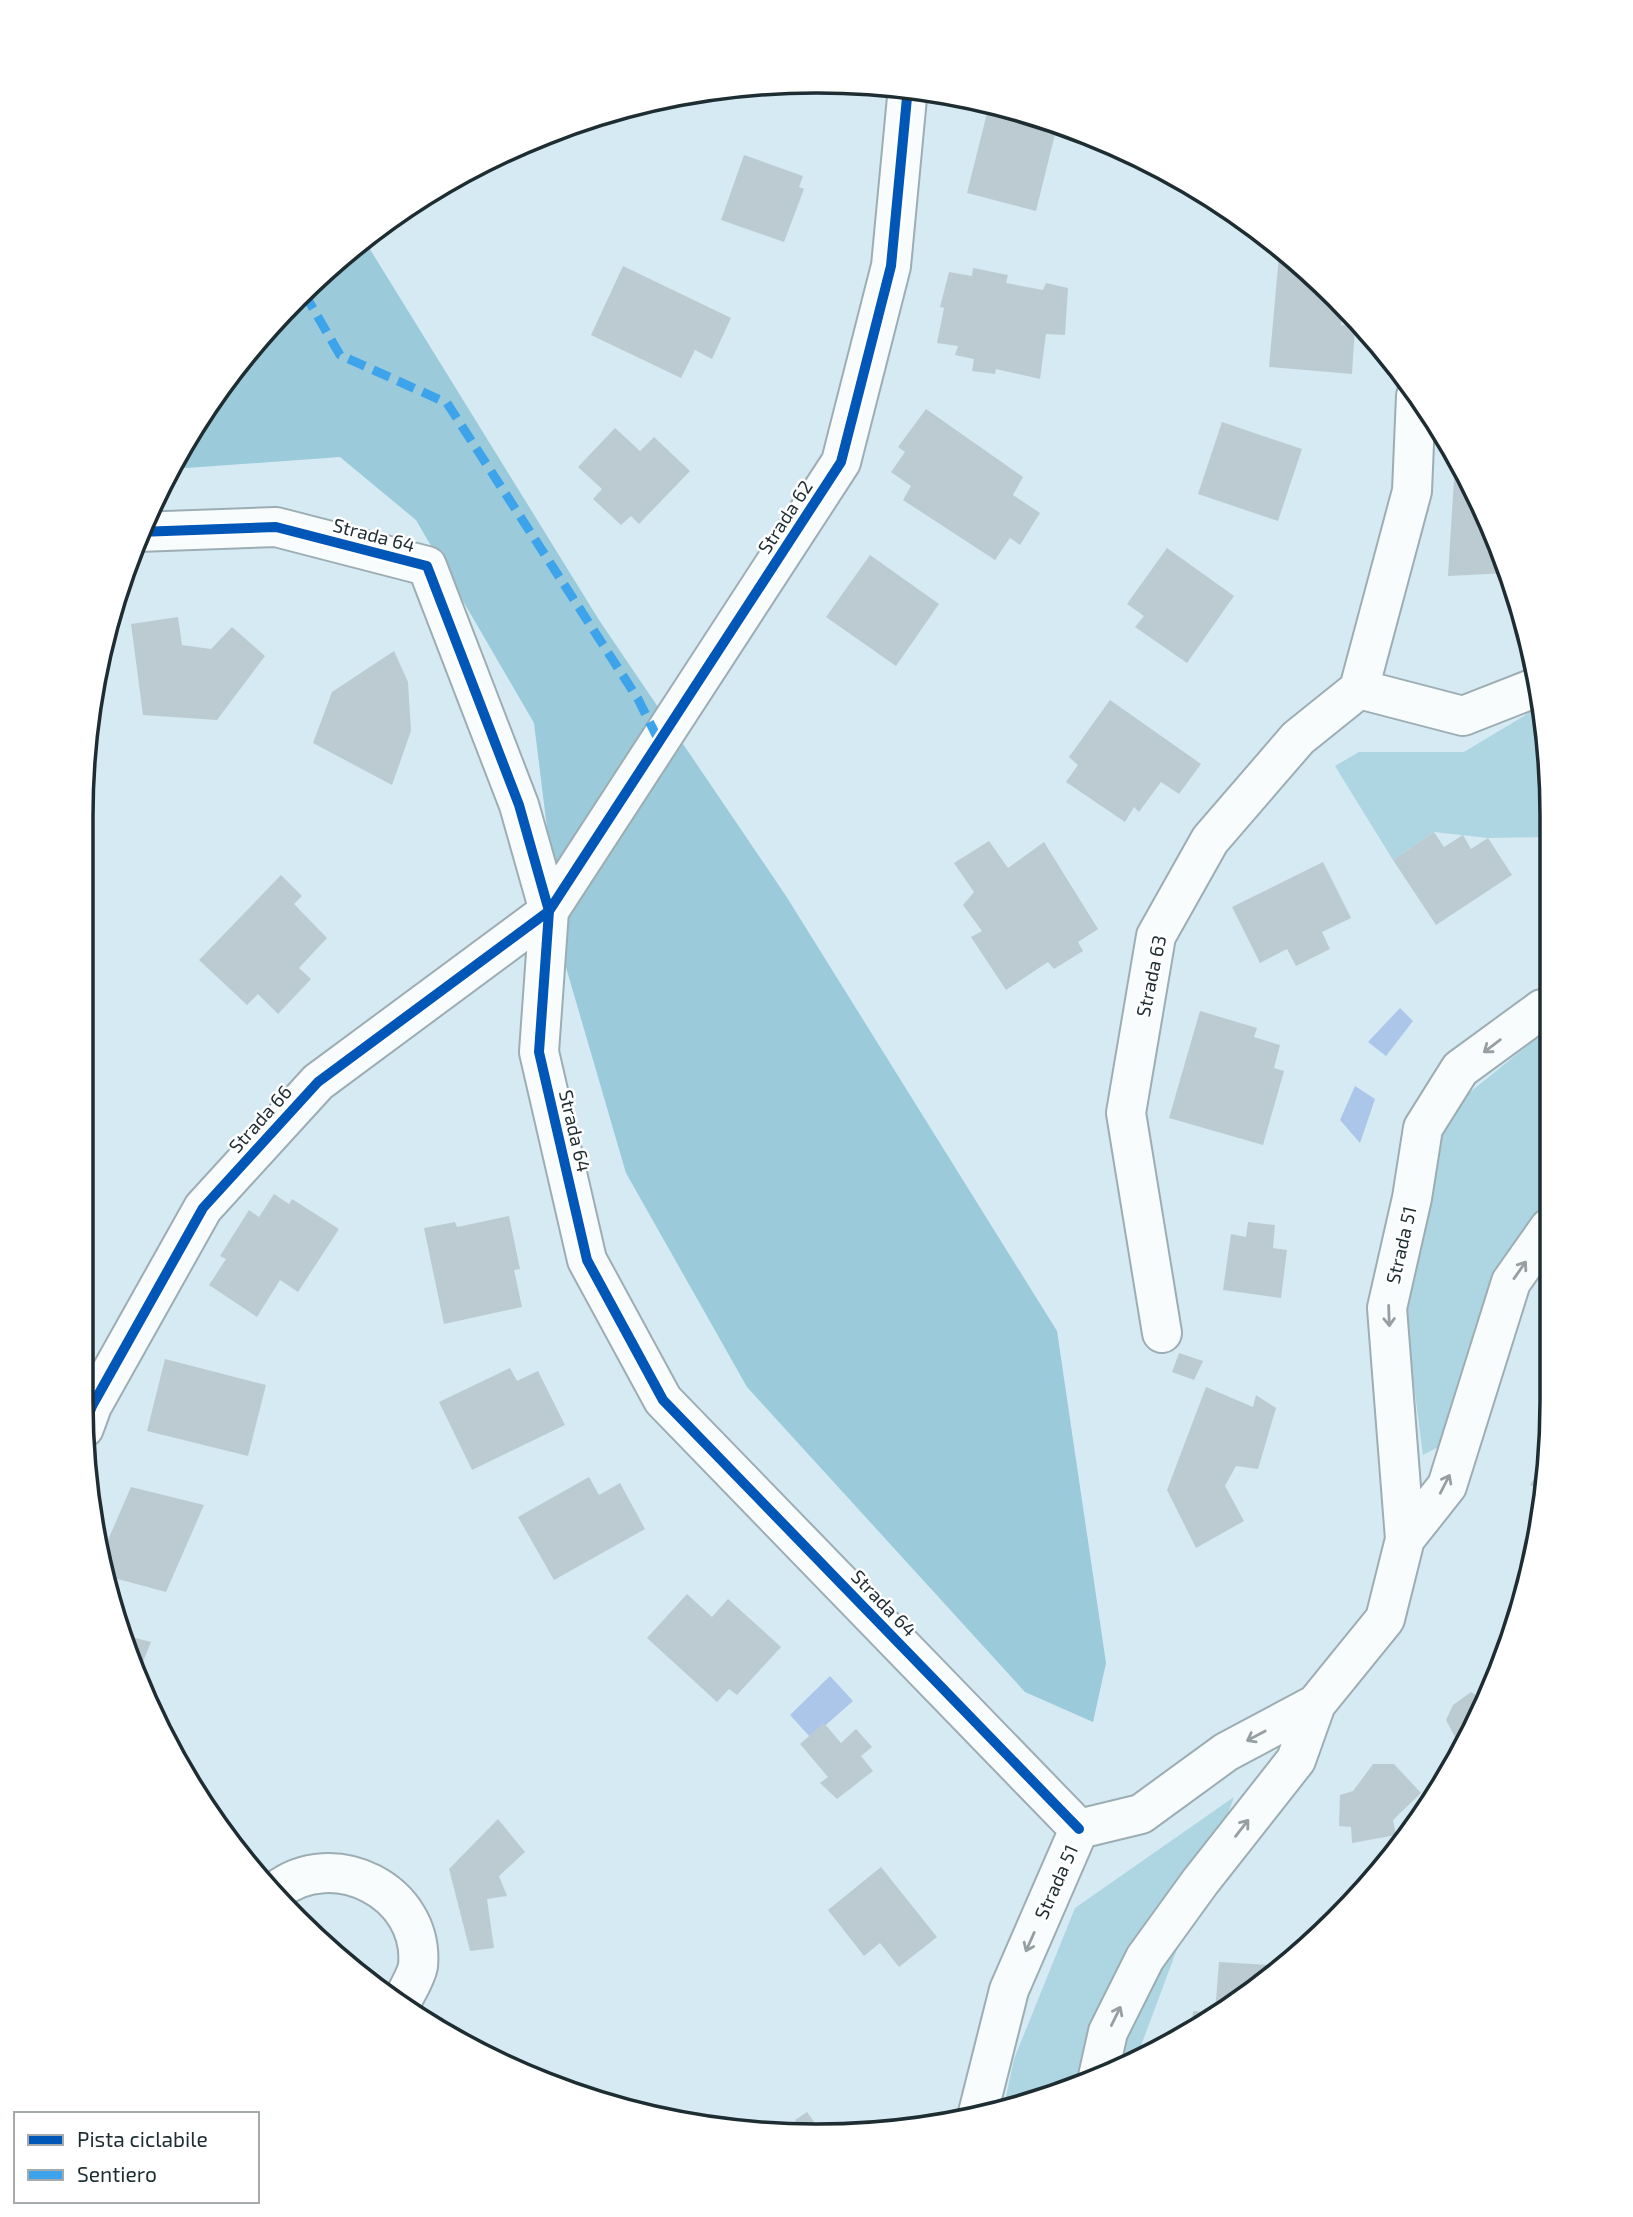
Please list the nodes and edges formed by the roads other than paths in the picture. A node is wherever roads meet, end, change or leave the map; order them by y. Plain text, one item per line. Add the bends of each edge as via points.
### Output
1 (907, 99) edge
2 (1415, 410) edge
3 (152, 532) edge
4 (1359, 689) junction
5 (1529, 690) edge
6 (549, 911) junction
7 (1540, 1010) edge
8 (1540, 1241) edge
9 (1162, 1333) dead end
10 (93, 1404) edge
11 (1405, 1539) junction
12 (1316, 1704) junction
13 (1079, 1829) junction
14 (281, 1887) edge
15 (405, 1995) edge
16 (1100, 2066) edge
17 (980, 2105) edge

1 - 6 street, Strada 62 via 891,266 841,462
2 - 4 street via 1412,491
3 - 6 street, Strada 64 via 276,527 427,566 519,805
4 - 5 street via 1463,716
4 - 9 street, Strada 63 via 1298,738 1210,840 1156,936 1126,1113
6 - 10 street, Strada 66 via 318,1082 203,1208
6 - 13 street, Strada 64 via 539,1052 587,1260 663,1400
7 -> 11 street, Strada 51 via 1460,1069 1423,1128 1387,1308
11 -> 8 street, Strada 51 via 1447,1486 1511,1282
11 - 12 street, Strada 51 via 1385,1619
12 -> 13 street, Strada 51 via 1226,1752 1140,1814
16 -> 12 street, Strada 51 via 1108,2032 1145,1958 1296,1760
13 -> 17 street, Strada 51 via 1009,1990
14 - 15 street via 312,1874 339,1872 365,1879 388,1894 406,1915 416,1941 418,1968

